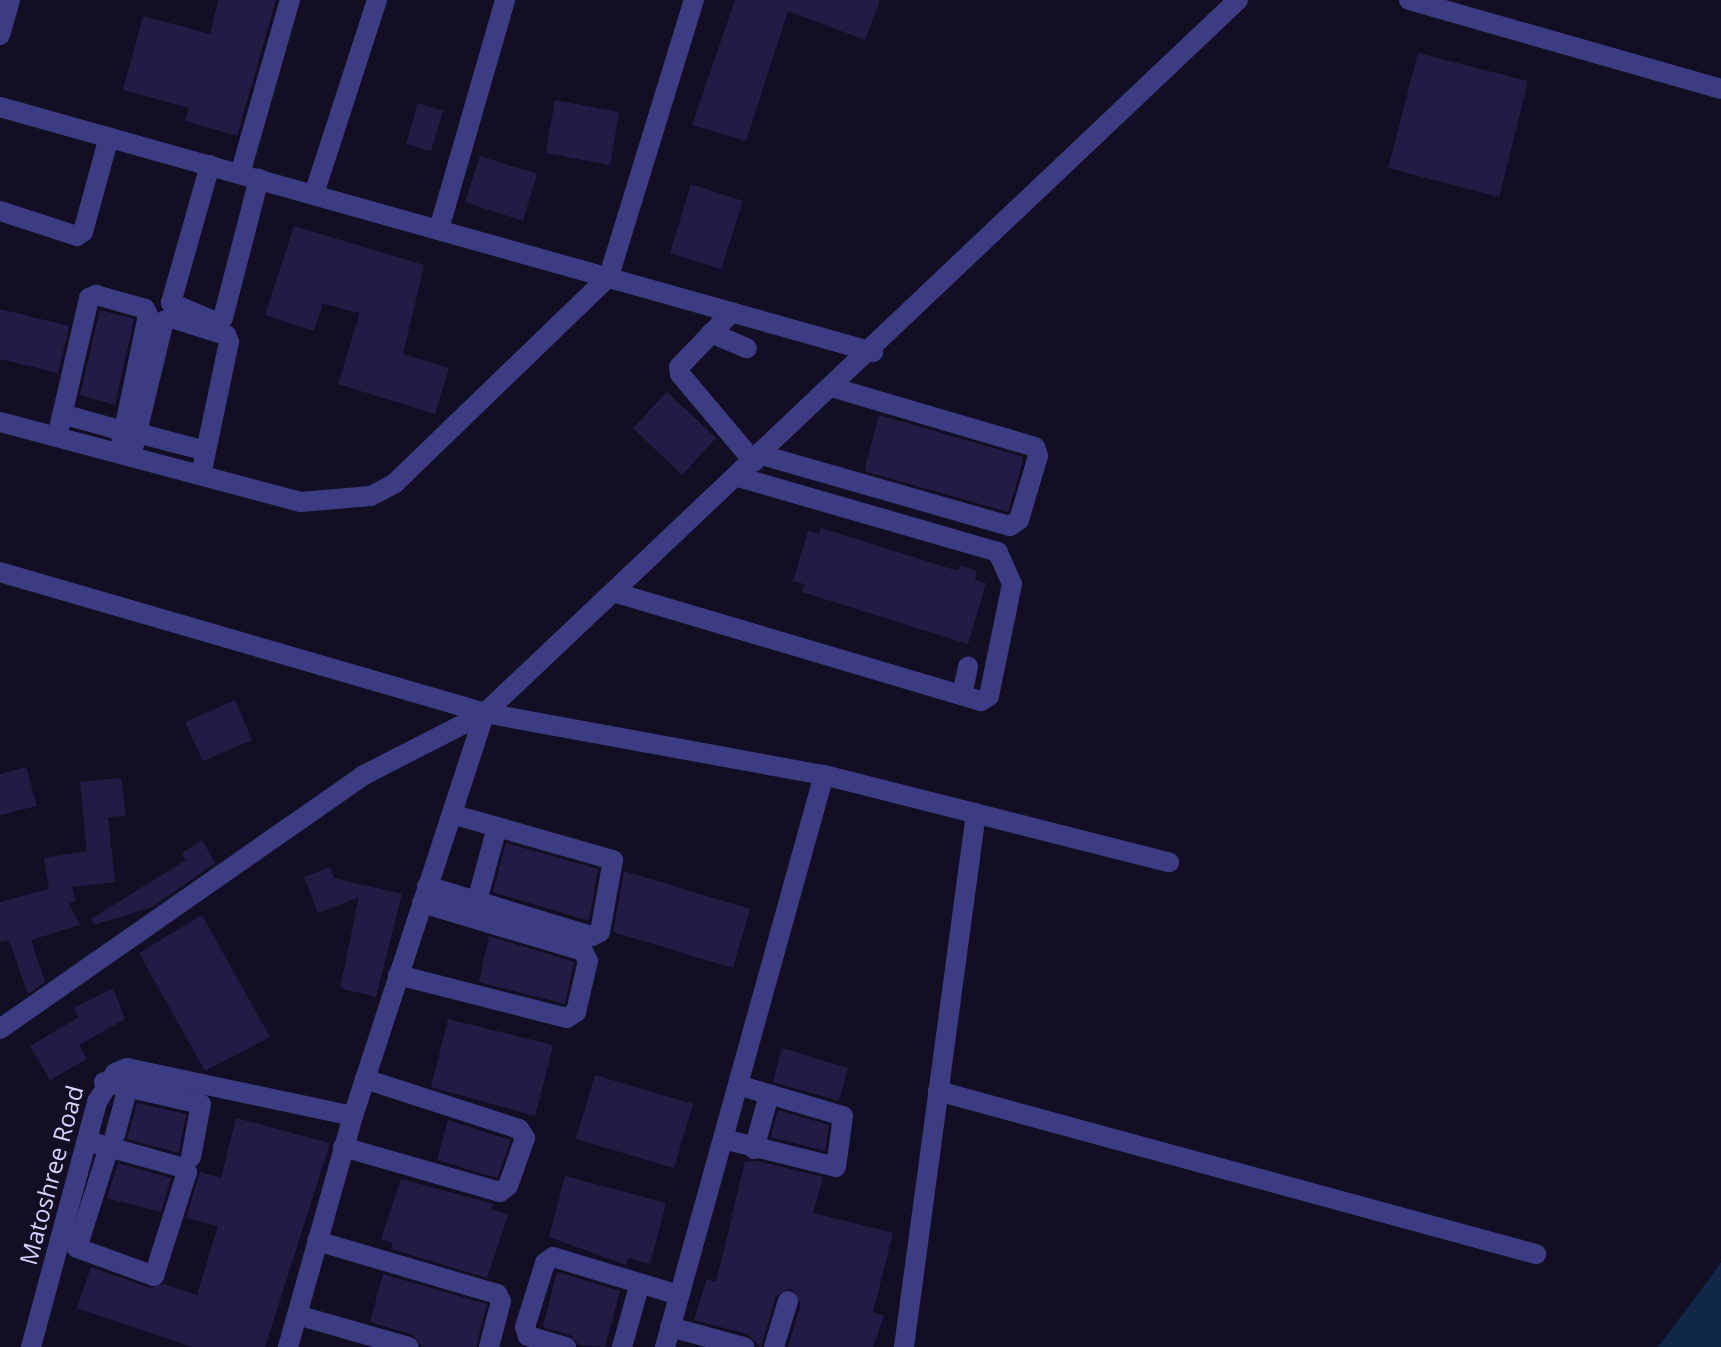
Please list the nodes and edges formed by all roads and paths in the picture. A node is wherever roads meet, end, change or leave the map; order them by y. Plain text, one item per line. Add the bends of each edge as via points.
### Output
1 (290, 0) edge
2 (377, 0) edge
3 (505, 0) edge
4 (694, 0) edge
5 (1238, 0) edge
6 (1409, 0) edge
7 (6, 1) edge
8 (0, 35) edge
9 (1721, 89) edge
10 (0, 107) edge
11 (109, 137) junction
12 (210, 165) junction
13 (250, 176) junction
14 (314, 194) junction
15 (0, 211) edge
16 (439, 229) junction
17 (609, 276) junction
18 (732, 312) junction
19 (711, 333) junction
20 (747, 348) dead end
21 (873, 352) junction
22 (834, 388) junction
23 (62, 414) junction
24 (0, 422) edge
25 (130, 432) junction
26 (57, 437) junction
27 (206, 451) junction
28 (125, 455) junction
29 (758, 459) junction
30 (201, 475) junction
31 (738, 477) junction
32 (0, 572) edge
33 (613, 592) junction
34 (968, 667) dead end
35 (962, 695) junction
36 (485, 713) junction
37 (824, 775) junction
38 (976, 813) junction
39 (452, 814) junction
40 (497, 827) junction
41 (1169, 862) dead end
42 (424, 894) junction
43 (477, 901) junction
44 (398, 975) junction
45 (0, 1029) edge
46 (365, 1079) junction
47 (104, 1082) junction
48 (738, 1085) junction
49 (128, 1087) junction
50 (938, 1091) junction
51 (769, 1095) junction
52 (353, 1116) junction
53 (723, 1139) junction
54 (87, 1141) junction
55 (112, 1141) junction
56 (343, 1147) junction
57 (754, 1149) junction
58 (191, 1157) dead end
59 (317, 1241) junction
60 (1536, 1254) dead end
61 (640, 1283) junction
62 (679, 1295) junction
63 (788, 1301) dead end
64 (297, 1315) junction
65 (667, 1337) edge
66 (31, 1347) edge
67 (288, 1347) edge
68 (409, 1347) edge
69 (489, 1347) edge
70 (566, 1347) edge
71 (622, 1347) edge
72 (744, 1347) edge
73 (774, 1347) edge
74 (904, 1347) edge

1 - 13 street
2 - 14 street
3 - 16 street
4 - 17 street
5 - 21 street
6 - 9 street
7 - 8 street
10 - 11 street
11 - 12 street
11 - 15 street via 83,232 77,236
12 - 13 street
12 - 13 street via 171,303 216,322 223,318
13 - 14 street
14 - 16 street
16 - 17 street
17 - 18 street
17 - 30 street via 395,483 371,496 301,502
18 - 19 street
18 - 21 street
19 - 20 street
19 - 29 street via 680,374
21 - 22 street
22 - 29 street
22 - 29 street via 1035,447 1038,456 1019,520 1010,526
23 - 25 street
23 - 25 street via 89,298 108,298 145,309 148,315
23 - 26 street
24 - 26 street
25 - 27 street
25 - 27 street via 164,321 171,318 226,335 229,342
25 - 28 street
26 - 28 street
27 - 30 street
28 - 30 street
29 - 31 street
31 - 33 street
31 - 35 street via 984,548 1007,560 1012,584 989,696 981,701
32 - 36 street
33 - 35 street
33 - 36 street
34 - 35 street
36 - 37 street
36 - 39 street
36 - 45 street via 362,776
37 - 38 street
37 - 48 street
38 - 41 street
38 - 50 street
39 - 40 street
39 - 42 street
40 - 43 street
40 - 43 street via 613,860 600,932 592,936
42 - 43 street
42 - 44 street
42 - 44 street via 583,951 588,961 576,1012 567,1018
44 - 46 street
46 - 52 street
46 - 56 street via 519,1129 525,1138 508,1186 500,1192
47 - 49 street
47 - 52 street, Matoshree Road via 127,1068
47 - 54 street, Matoshree Road
48 - 51 street
48 - 53 street
49 - 55 street
49 - 58 street via 201,1104
50 - 60 street
50 - 74 street
51 - 57 street
51 - 57 street via 843,1116 836,1167
52 - 56 street
53 - 57 street
53 - 62 street
54 - 55 street
54 - 66 street, Matoshree Road
55 - 55 street via 187,1172 154,1276 77,1248
56 - 59 street
59 - 64 street
59 - 69 street via 497,1294 501,1301
61 - 62 street
61 - 70 street via 553,1257 545,1263 525,1327 528,1336
61 - 71 street
62 - 65 street
63 - 73 street
64 - 67 street
64 - 68 street
65 - 72 street

